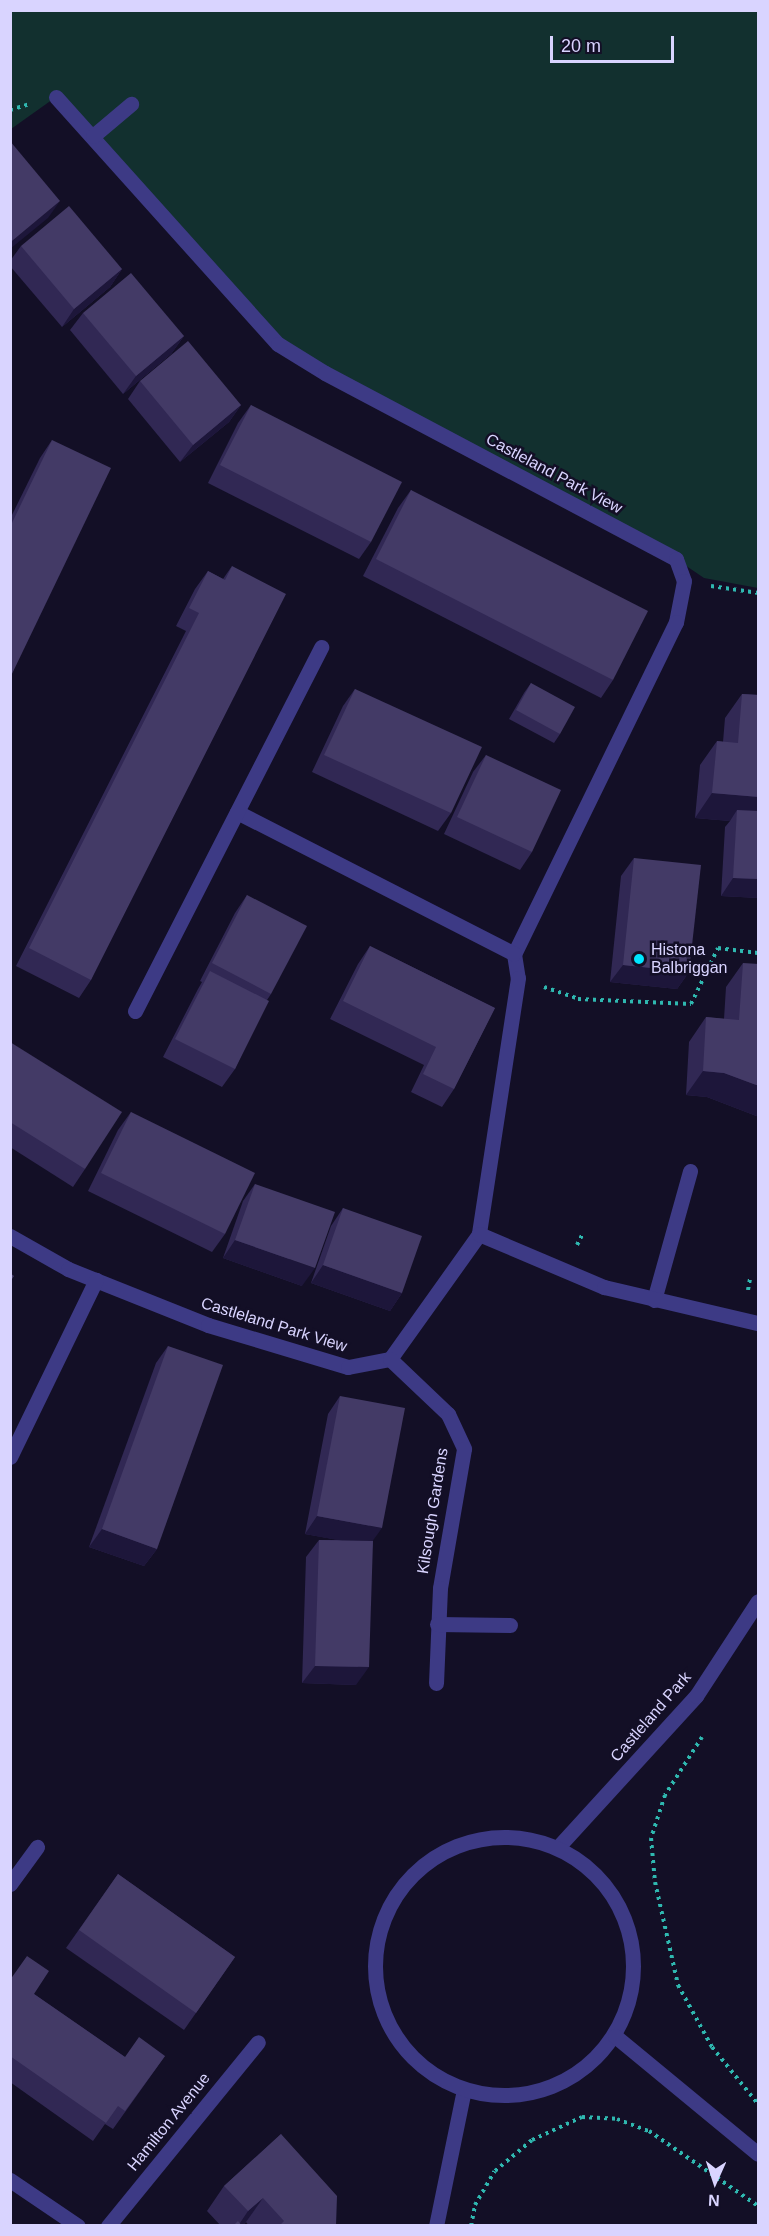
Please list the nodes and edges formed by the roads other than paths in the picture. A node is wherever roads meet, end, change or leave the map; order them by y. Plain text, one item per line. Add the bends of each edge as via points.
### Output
1 (56, 97) dead end
2 (131, 104) dead end
3 (93, 136) junction
4 (321, 647) dead end
5 (237, 812) junction
6 (514, 954) junction
7 (135, 1011) dead end
8 (690, 1171) dead end
9 (479, 1234) junction
10 (10, 1236) edge
11 (96, 1280) junction
12 (654, 1300) junction
13 (759, 1323) edge
14 (390, 1359) junction
15 (10, 1457) edge
16 (759, 1601) edge
17 (437, 1624) junction
18 (510, 1624) dead end
19 (436, 1683) dead end
20 (37, 1847) dead end
21 (558, 1847) junction
22 (10, 1884) edge
23 (615, 2036) junction
24 (258, 2042) dead end
25 (464, 2090) junction
26 (759, 2154) edge
27 (10, 2180) edge
28 (78, 2226) edge
29 (108, 2226) edge
30 (436, 2226) edge

1 - 3 street, Castleland Park View
2 - 3 street
3 - 6 street, Castleland Park View via 278,344 325,373 676,559 684,581 676,622
4 - 5 street
5 - 6 street
5 - 7 street
6 - 9 street via 518,978
8 - 12 street
9 - 12 street via 604,1287
9 - 14 street
10 - 11 street, Castleland Park View
11 - 14 street, Castleland Park View via 208,1325 348,1367
11 - 15 street
12 - 13 street
14 - 17 street, Kilsough Gardens via 448,1414 464,1449
16 - 21 street, Castleland Park via 696,1696
17 - 18 street
17 - 19 street, Kilsough Gardens
20 - 22 street
21 - 23 street via 594,1872 621,1908 634,1950 632,1995
21 - 25 street via 518,1837 487,1838 438,1854 406,1880 384,1917 374,1958 376,1979 379,2000 397,2039 426,2070
23 - 25 street via 586,2068 549,2089 506,2096
23 - 26 street
24 - 29 street, Hamilton Avenue
25 - 30 street
27 - 28 street

